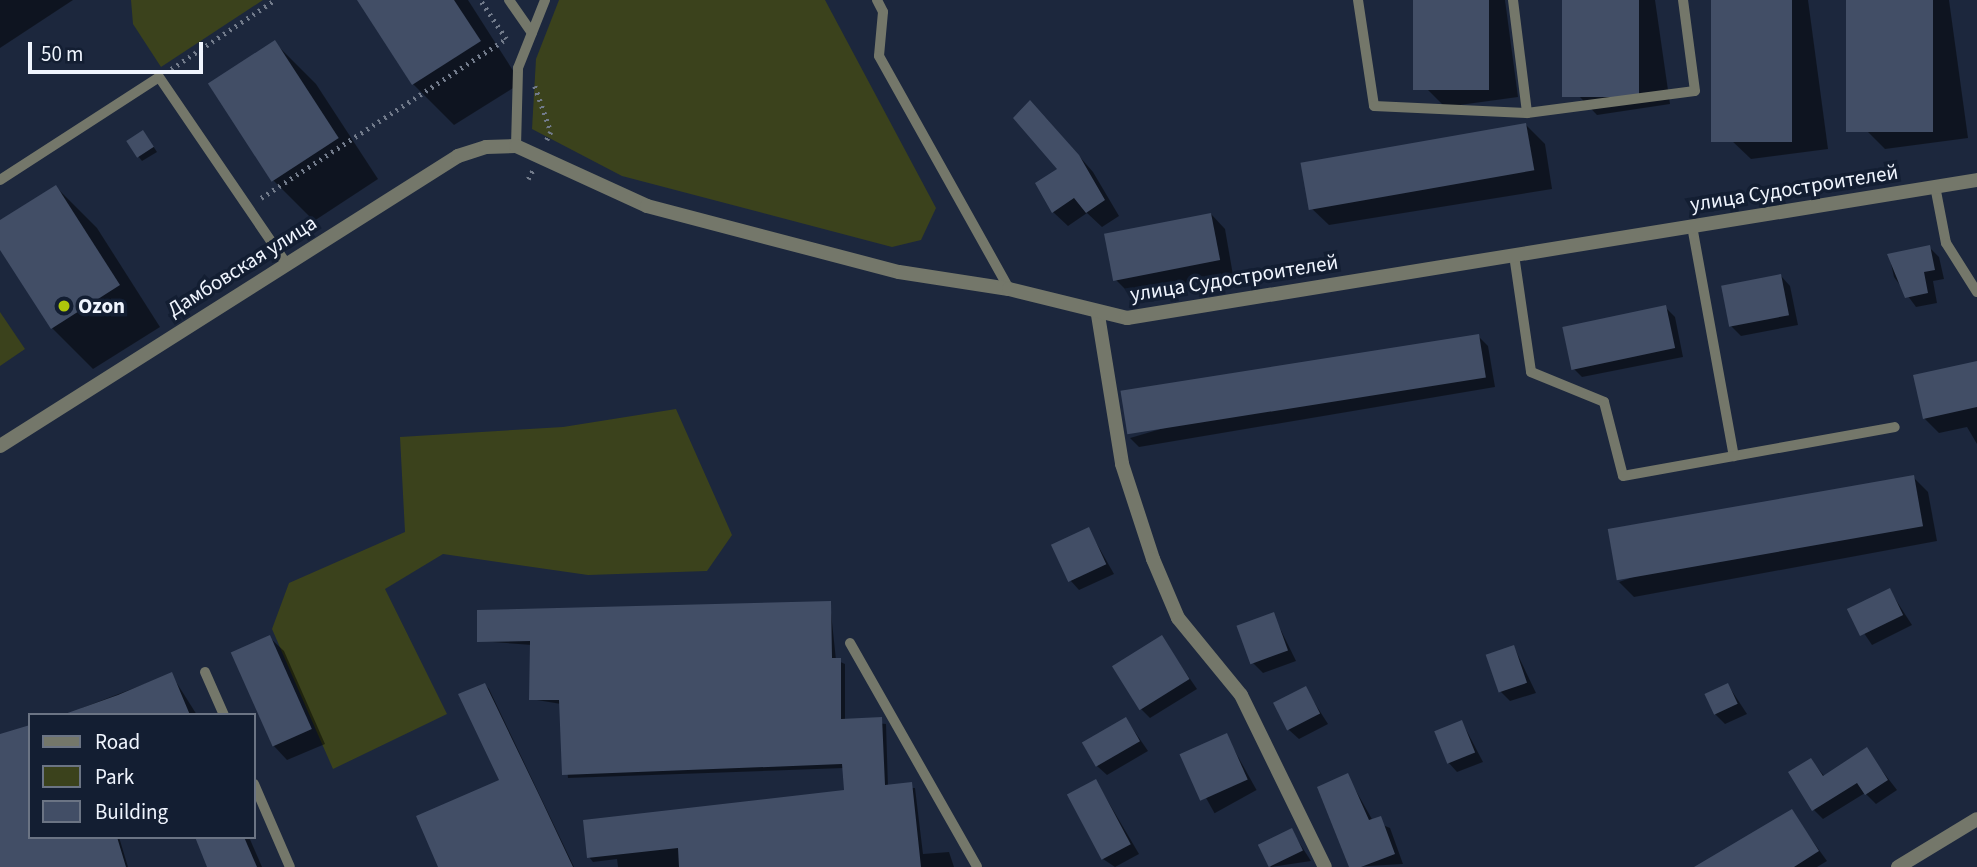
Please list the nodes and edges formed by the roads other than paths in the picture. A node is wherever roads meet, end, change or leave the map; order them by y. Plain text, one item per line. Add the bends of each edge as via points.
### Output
1 (509, 0) edge
2 (545, 0) edge
3 (877, 0) edge
4 (1359, 0) edge
5 (1513, 0) edge
6 (1683, 0) edge
7 (532, 33) junction
8 (1527, 113) junction
9 (516, 146) junction
10 (0, 180) edge
11 (1977, 180) edge
12 (1936, 186) junction
13 (1692, 226) junction
14 (1514, 255) junction
15 (286, 263) junction
16 (1009, 289) junction
17 (1977, 292) edge
18 (1098, 314) junction
19 (1895, 427) dead end
20 (0, 446) edge
21 (1734, 456) junction
22 (850, 643) dead end
23 (205, 672) dead end
24 (223, 713) edge
25 (256, 789) edge
26 (1977, 819) edge
27 (290, 867) edge
28 (977, 867) edge
29 (1325, 867) edge
30 (1898, 867) edge

1 - 7 lane
2 - 7 lane
3 - 16 lane via 883,12 879,56
4 - 8 lane via 1374,106
5 - 8 lane
6 - 8 lane via 1695,91
7 - 9 lane via 518,68
9 - 15 street, Дамбовская улица via 458,156
9 - 16 street, улица Судостроителей via 647,206 899,272
10 - 15 lane via 159,77
11 - 12 street, улица Судостроителей
12 - 13 street, улица Судостроителей
12 - 17 lane via 1946,243
13 - 14 street, улица Судостроителей
13 - 21 lane
14 - 18 street, улица Судостроителей via 1127,318
14 - 21 lane via 1531,372 1605,402 1623,475
15 - 20 street, Дамбовская улица
16 - 18 street, улица Судостроителей
18 - 29 street via 1116,440 1153,559 1178,618 1241,695
19 - 21 lane
22 - 28 lane
23 - 24 lane
25 - 27 lane
26 - 30 street

